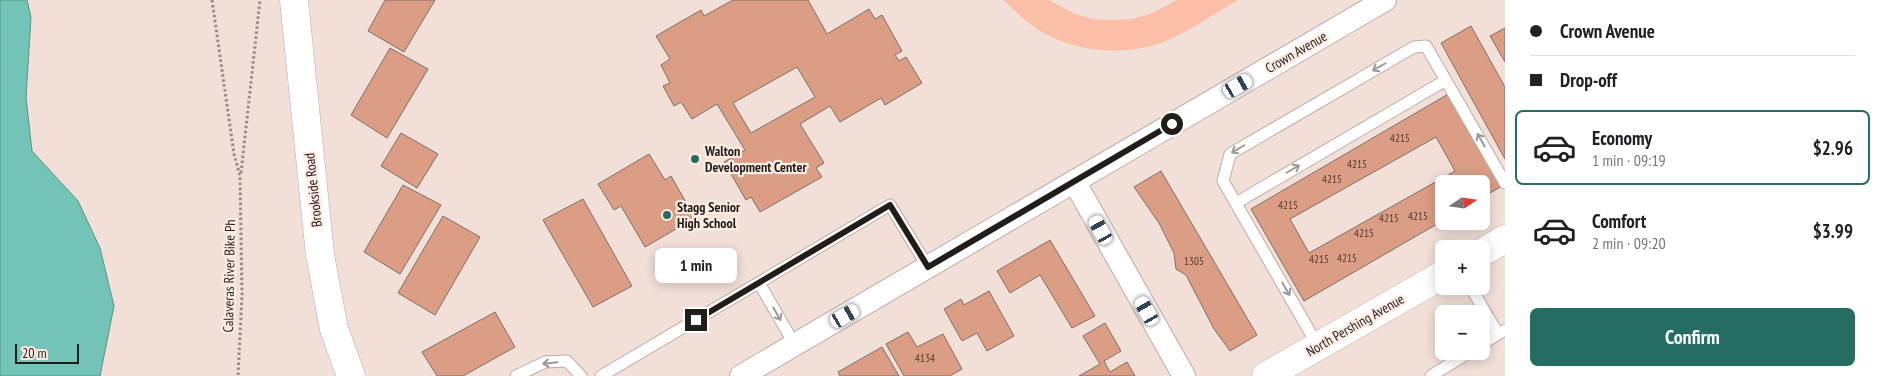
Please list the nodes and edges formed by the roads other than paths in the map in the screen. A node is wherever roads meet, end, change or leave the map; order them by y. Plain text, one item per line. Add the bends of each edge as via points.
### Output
1 (294, 0) edge
2 (1385, 0) edge
3 (1446, 80) junction
4 (1074, 182) junction
5 (1505, 183) edge
6 (1236, 202) junction
7 (1505, 239) edge
8 (1490, 248) edge
9 (928, 267) junction
10 (1435, 279) edge
11 (759, 283) junction
12 (1476, 295) edge
13 (1502, 332) edge
14 (1490, 339) edge
15 (795, 344) junction
16 (1318, 346) junction
17 (1457, 360) edge
18 (351, 376) edge
19 (516, 376) edge
20 (581, 376) edge
21 (601, 376) edge
22 (741, 376) edge
23 (1184, 376) edge
24 (1266, 376) edge
25 (1431, 376) edge

1 - 18 street, Brookside Road via 320,255 334,329
2 - 4 street, Crown Avenue
5 -> 3 lane
6 -> 3 lane
3 -> 6 lane via 1426,46 1414,47 1238,149 1230,154 1223,182
4 - 9 street, Crown Avenue
4 - 23 street
6 -> 16 lane
7 - 8 street
9 - 11 lane via 890,205
9 - 15 street, Crown Avenue
10 - 16 street, North Pershing Avenue
11 -> 15 lane
11 - 21 lane
12 - 13 lane
13 - 14 lane
15 - 22 street, Crown Avenue
16 - 24 street, North Pershing Avenue
17 - 25 lane
20 -> 19 lane via 567,362 545,362

